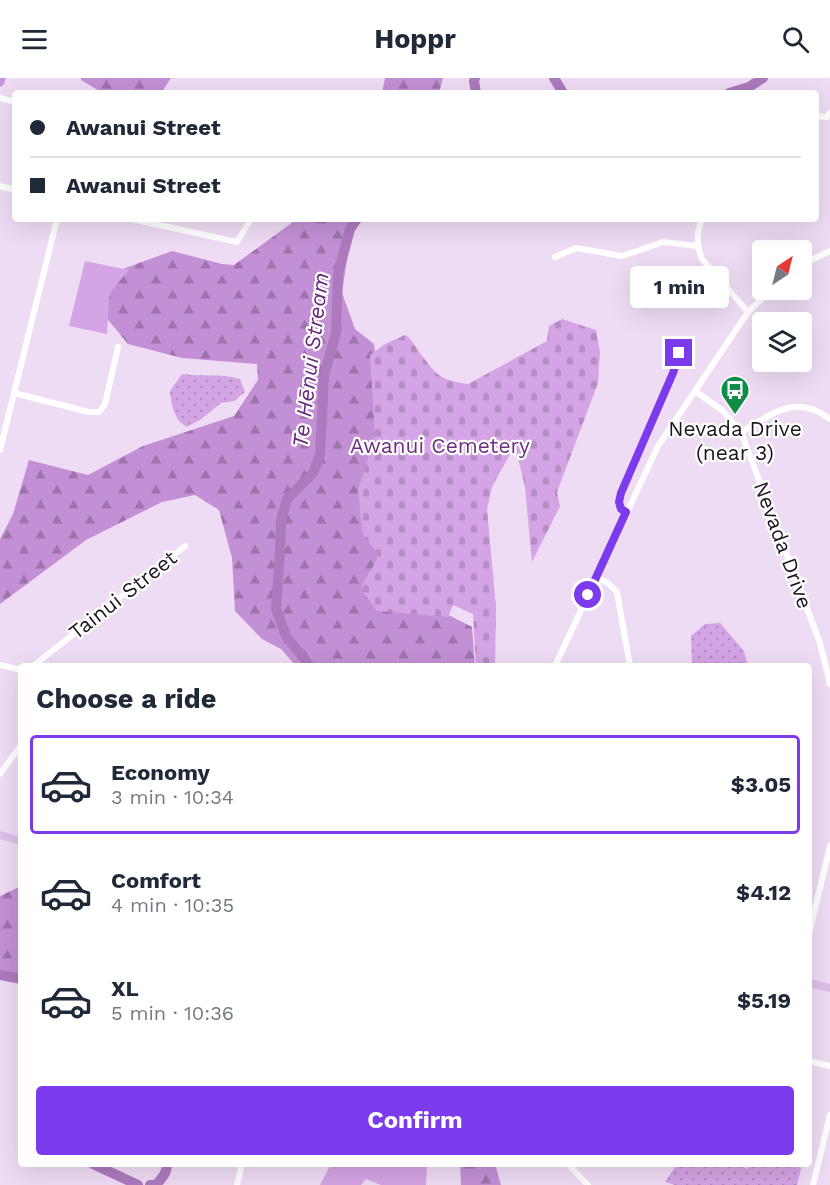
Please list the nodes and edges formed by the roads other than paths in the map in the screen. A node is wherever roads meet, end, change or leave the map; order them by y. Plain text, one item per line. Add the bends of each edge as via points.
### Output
1 (56, 222) edge
2 (145, 222) edge
3 (249, 222) edge
4 (701, 222) edge
5 (697, 246) junction
6 (830, 251) edge
7 (555, 257) dead end
8 (812, 260) edge
9 (761, 300) edge
10 (748, 312) junction
11 (118, 347) dead end
12 (679, 353) dead end
13 (695, 391) junction
14 (14, 393) junction
15 (830, 419) edge
16 (741, 432) junction
17 (0, 450) edge
18 (626, 512) junction
19 (186, 546) dead end
20 (596, 577) junction
21 (37, 663) edge
22 (556, 663) edge
23 (629, 663) edge
24 (0, 665) edge
25 (18, 669) edge
26 (830, 684) edge
27 (18, 749) edge
28 (0, 774) edge
29 (0, 835) edge
30 (18, 840) edge
31 (830, 846) edge
32 (812, 921) edge
33 (812, 984) edge
34 (830, 988) edge
35 (812, 1061) edge
36 (830, 1066) edge
37 (830, 1115) edge
38 (241, 1167) edge
39 (571, 1167) edge
40 (237, 1185) edge
41 (588, 1185) edge
42 (813, 1185) edge

1 - 14 street
2 - 3 street via 237,243
4 - 5 street
5 - 7 street via 663,243 622,256 576,248
5 - 10 street via 702,259
6 - 8 street
9 - 10 street
10 - 13 street
11 - 14 street via 105,404 99,412
12 - 18 street via 621,493 619,502
13 - 16 street, Nevada Drive via 722,410
13 - 18 street via 658,446
14 - 17 street
15 - 16 street via 791,406
16 - 26 street, Nevada Drive via 820,643
18 - 20 street
19 - 21 street, Tainui Street
20 - 22 street
20 - 23 street via 617,592
24 - 25 street
27 - 28 street
29 - 30 main road
31 - 32 street
33 - 34 main road
35 - 36 street
37 - 42 street
38 - 40 street
39 - 41 street

